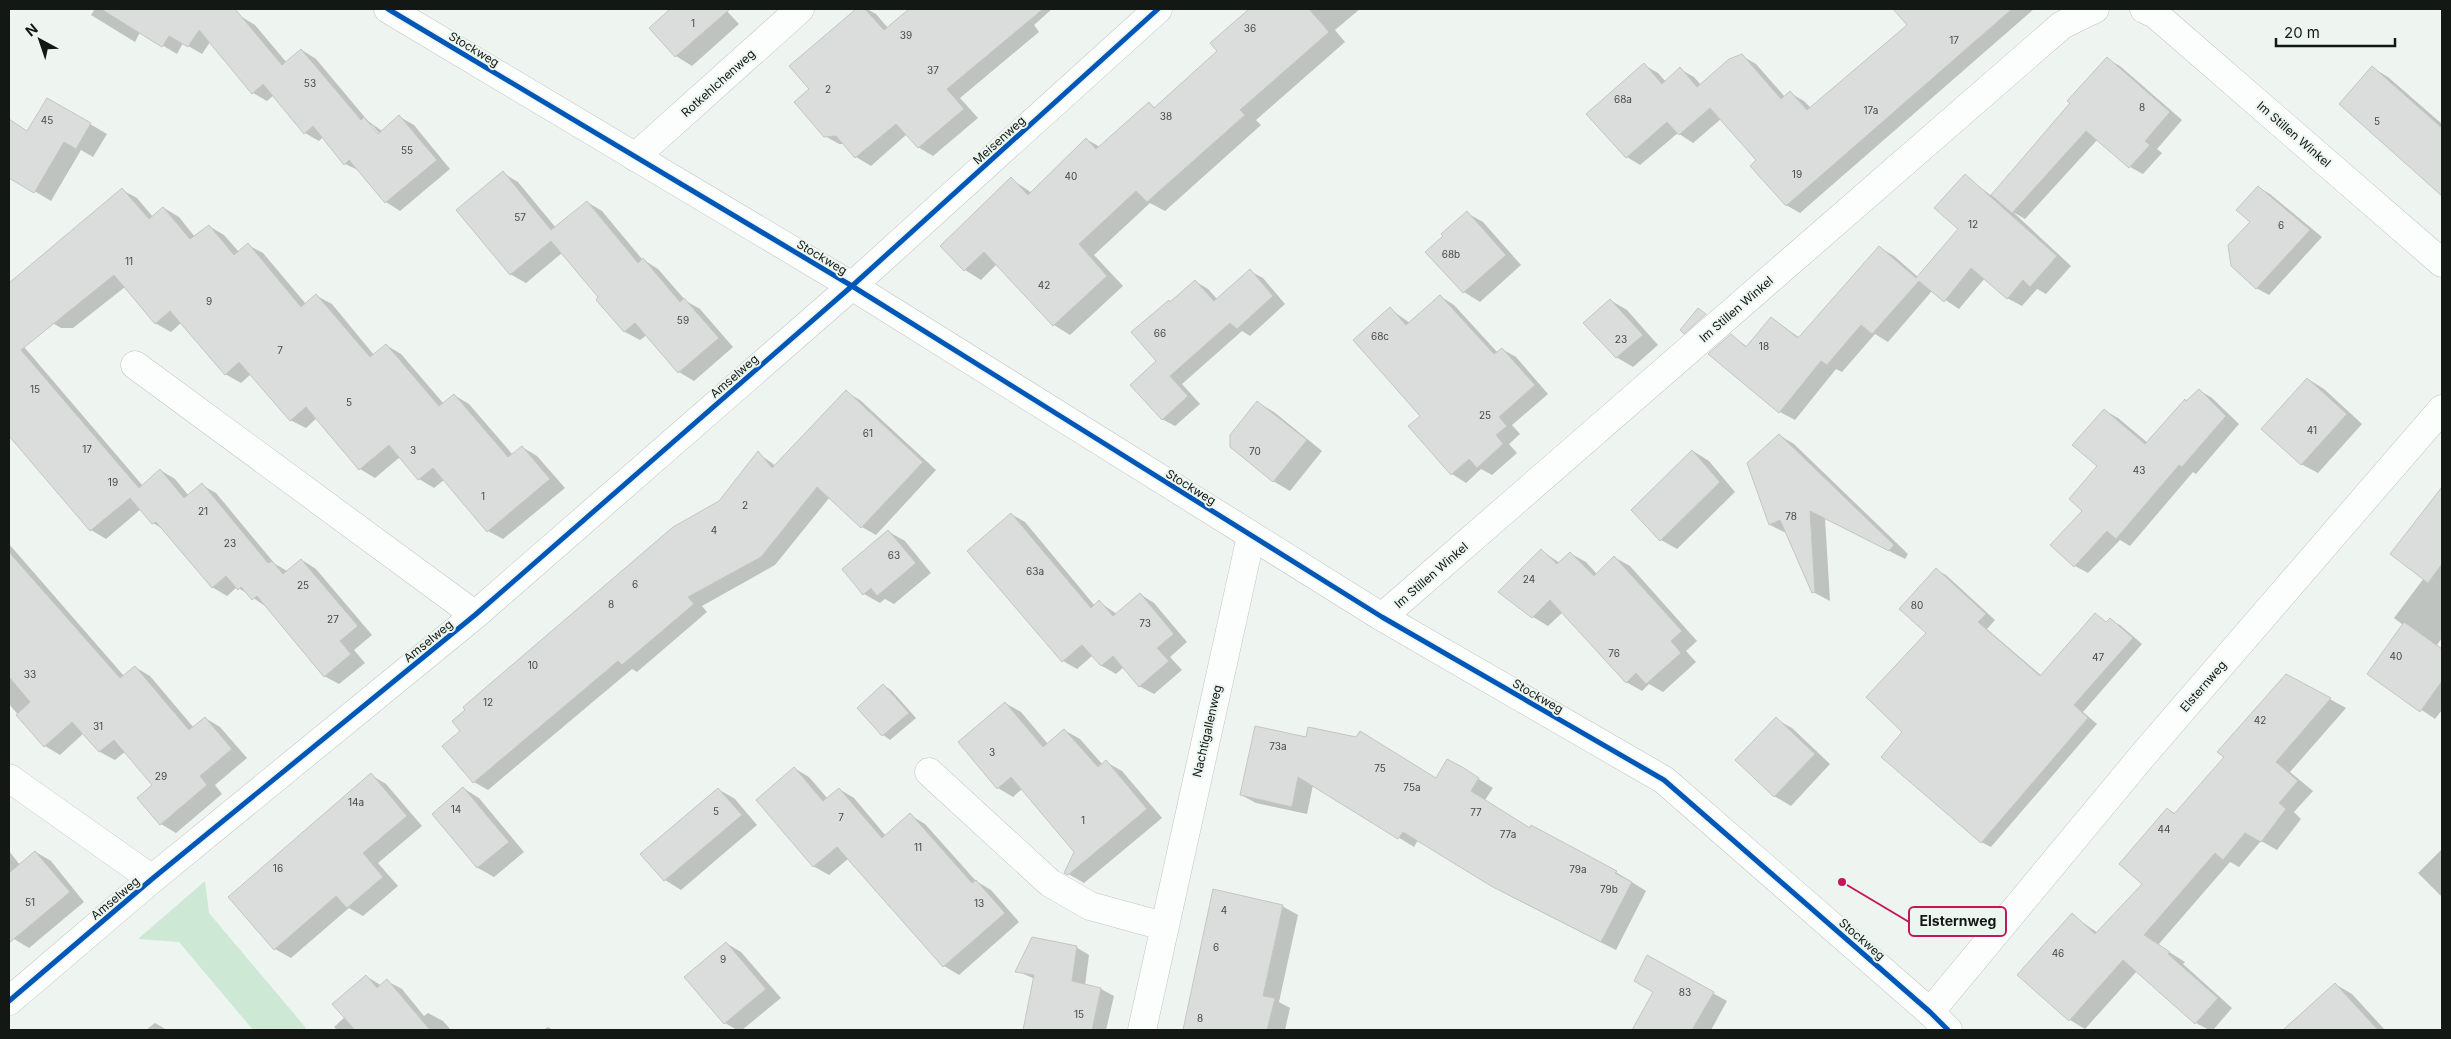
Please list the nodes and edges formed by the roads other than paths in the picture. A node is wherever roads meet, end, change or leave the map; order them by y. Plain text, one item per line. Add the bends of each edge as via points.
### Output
1 (388, 9) edge
2 (800, 9) edge
3 (1158, 9) edge
4 (2095, 9) edge
5 (2144, 9) edge
6 (635, 156) junction
7 (2442, 263) edge
8 (852, 286) junction
9 (134, 365) dead end
10 (2442, 409) edge
11 (1251, 536) junction
12 (475, 615) junction
13 (1382, 617) junction
14 (929, 772) dead end
15 (9, 778) edge
16 (152, 879) junction
17 (1163, 926) junction
18 (9, 1001) edge
19 (1939, 1021) edge
20 (1142, 1030) edge

1 - 6 street, Stockweg
2 - 6 street, Rotkehlchenweg
3 - 8 street, Meisenweg
4 - 13 street, Im Stillen Winkel via 2062,26
5 - 7 street, Im Stillen Winkel via 2155,14
6 - 8 street, Stockweg
8 - 11 street, Stockweg
8 - 12 street, Amselweg
9 - 12 street, Amselweg
10 - 19 street, Elsternweg via 2144,754
11 - 13 street, Stockweg
11 - 17 street, Nachtigallenweg
12 - 16 street, Amselweg
13 - 19 street, Stockweg via 1664,780
14 - 17 street via 1050,883 1090,906
15 - 16 street, Amselweg
16 - 18 street, Amselweg
17 - 20 street, Nachtigallenweg

